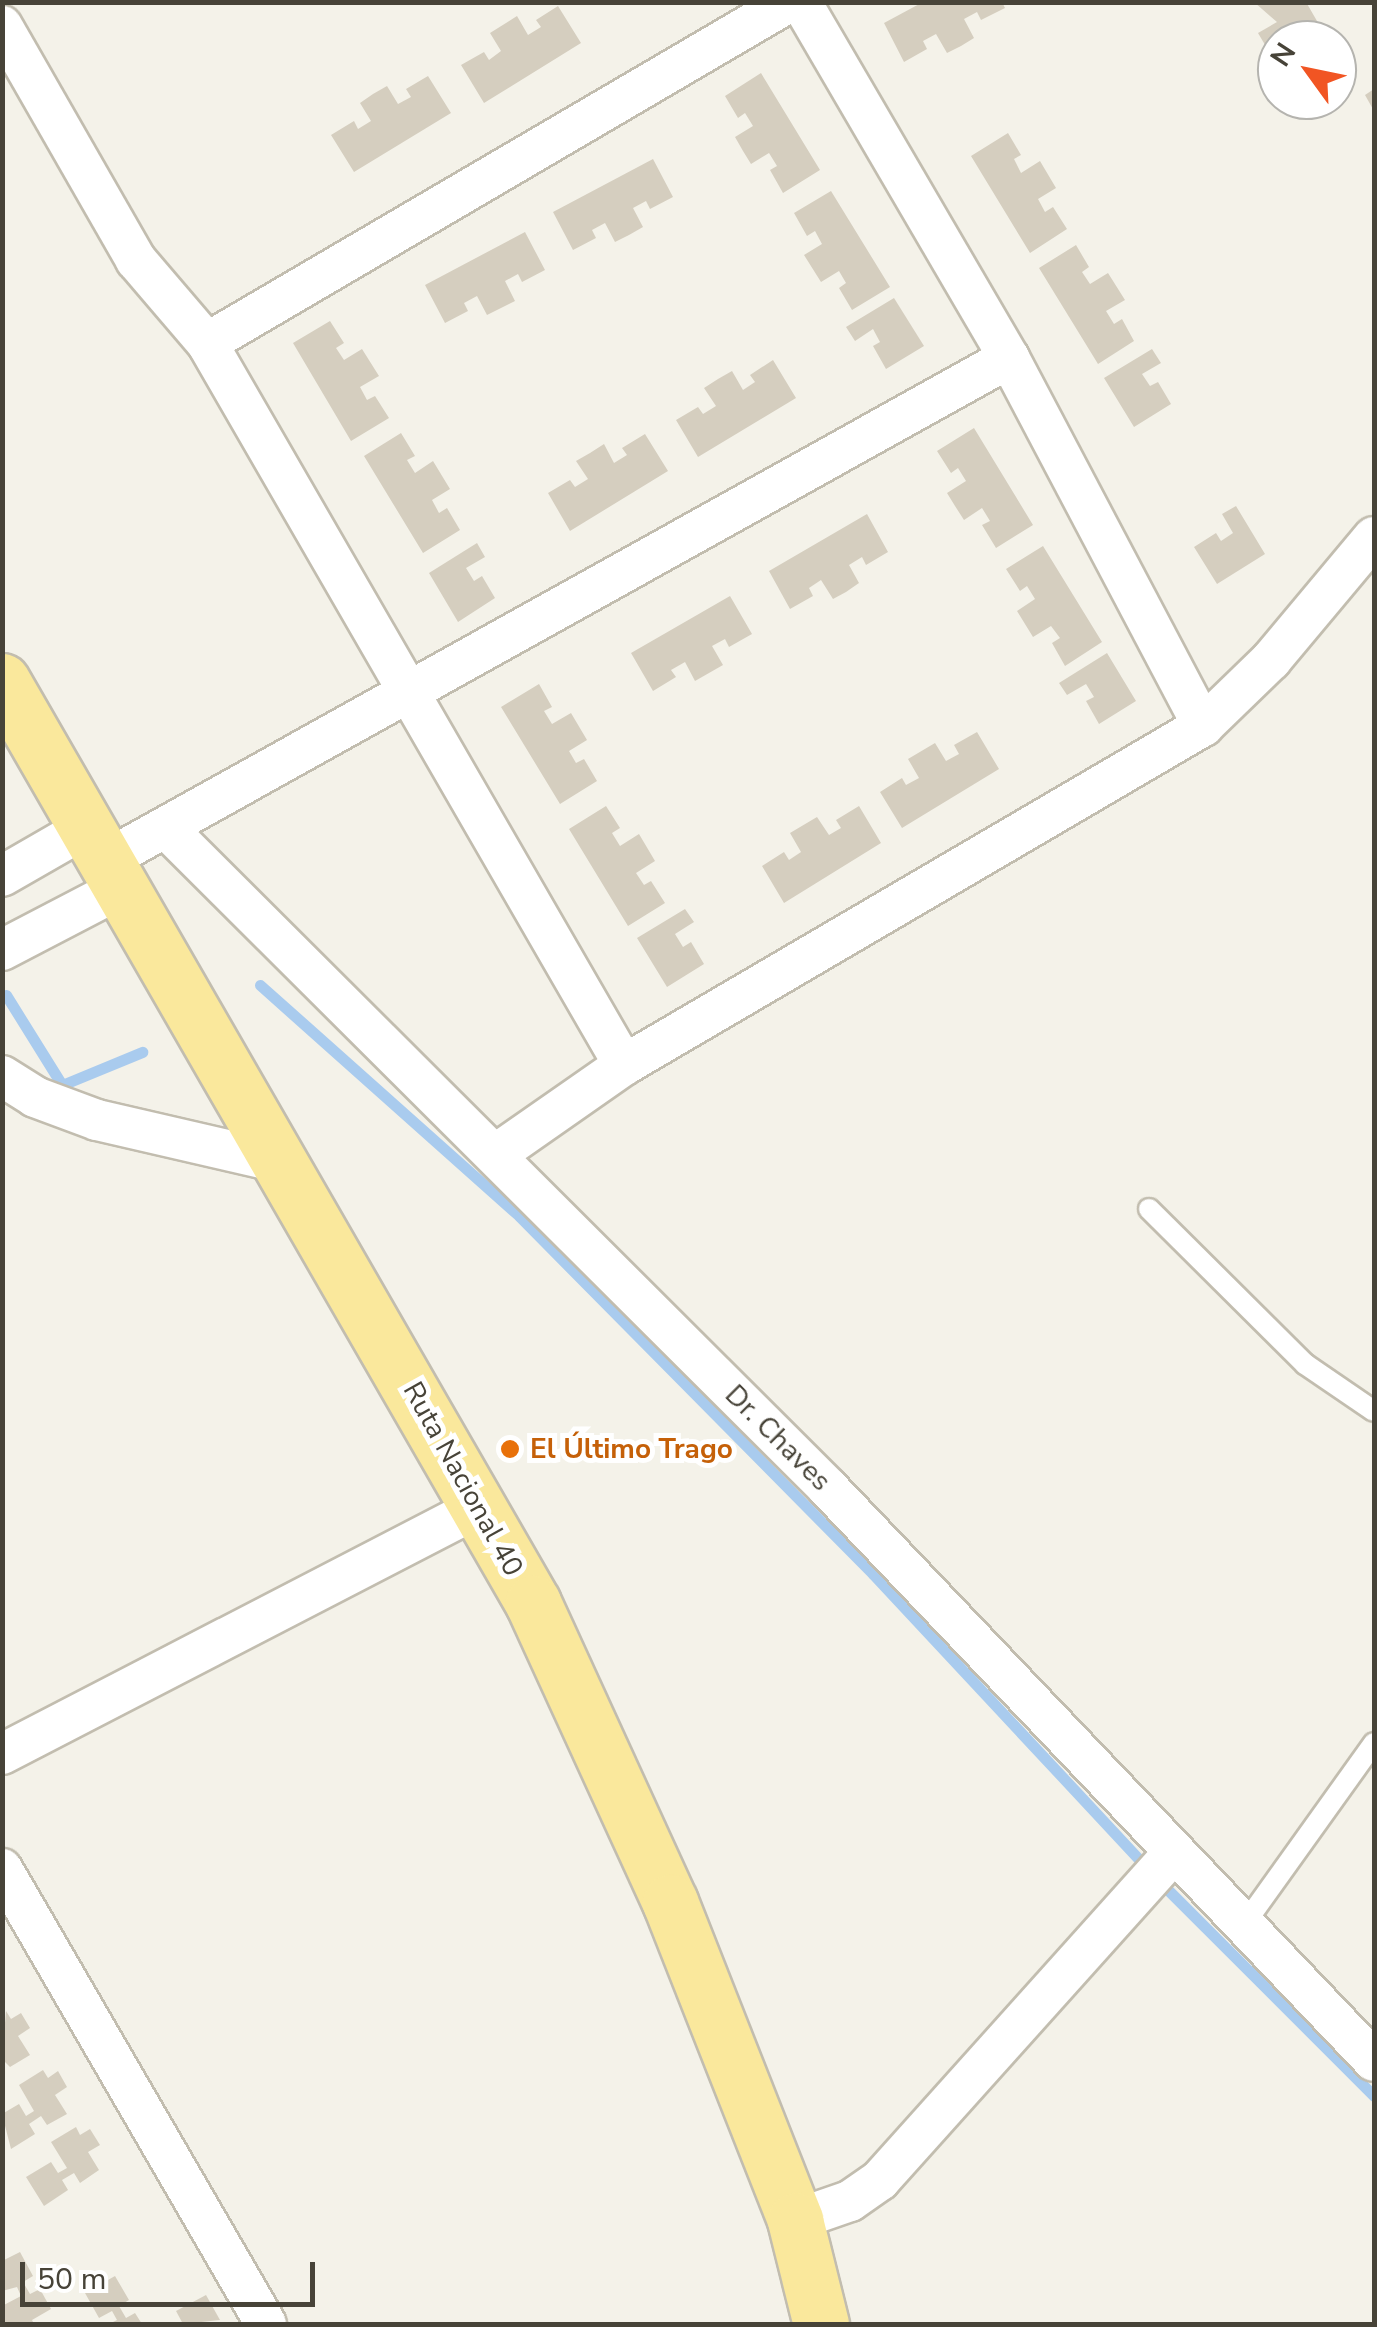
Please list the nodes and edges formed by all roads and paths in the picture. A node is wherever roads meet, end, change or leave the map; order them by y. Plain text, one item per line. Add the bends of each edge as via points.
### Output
1 (789, 2) edge
2 (801, 2) edge
3 (2, 26) edge
4 (207, 343) junction
5 (1008, 358) junction
6 (1374, 537) edge
7 (2, 682) edge
8 (410, 694) junction
9 (1203, 726) junction
10 (167, 829) junction
11 (107, 857) junction
12 (2, 876) edge
13 (2, 950) edge
14 (624, 1065) junction
15 (2, 1076) edge
16 (494, 1155) junction
17 (283, 1163) junction
18 (1149, 1208) dead end
19 (1374, 1411) edge
20 (481, 1506) junction
21 (1374, 1743) edge
22 (2, 1754) edge
23 (1172, 1854) junction
24 (2, 1869) edge
25 (1243, 1926) junction
26 (1374, 2061) edge
27 (796, 2220) junction
28 (266, 2324) edge
29 (822, 2324) edge

1 - 4 street
2 - 5 street
3 - 4 street via 136,260
4 - 8 street
5 - 8 street
5 - 9 street
6 - 9 street via 1271,660
7 - 11 main road, Ruta Nacional 40
8 - 10 street
8 - 14 street
9 - 14 street
10 - 11 street
10 - 16 street, Dr. Chaves
11 - 12 street
11 - 13 street
11 - 17 main road, Ruta Nacional 40
14 - 16 street
15 - 17 street via 35,1097 97,1120
16 - 23 street, Dr. Chaves via 828,1488
17 - 20 main road, Ruta Nacional 40
18 - 19 lane via 1305,1364
20 - 22 street
20 - 27 main road, Ruta Nacional 40 via 670,1902
21 - 25 lane
23 - 25 street, Dr. Chaves
23 - 27 street via 880,2180 850,2201
24 - 28 street
25 - 26 street, Dr. Chaves
27 - 29 main road, Ruta Nacional 40

